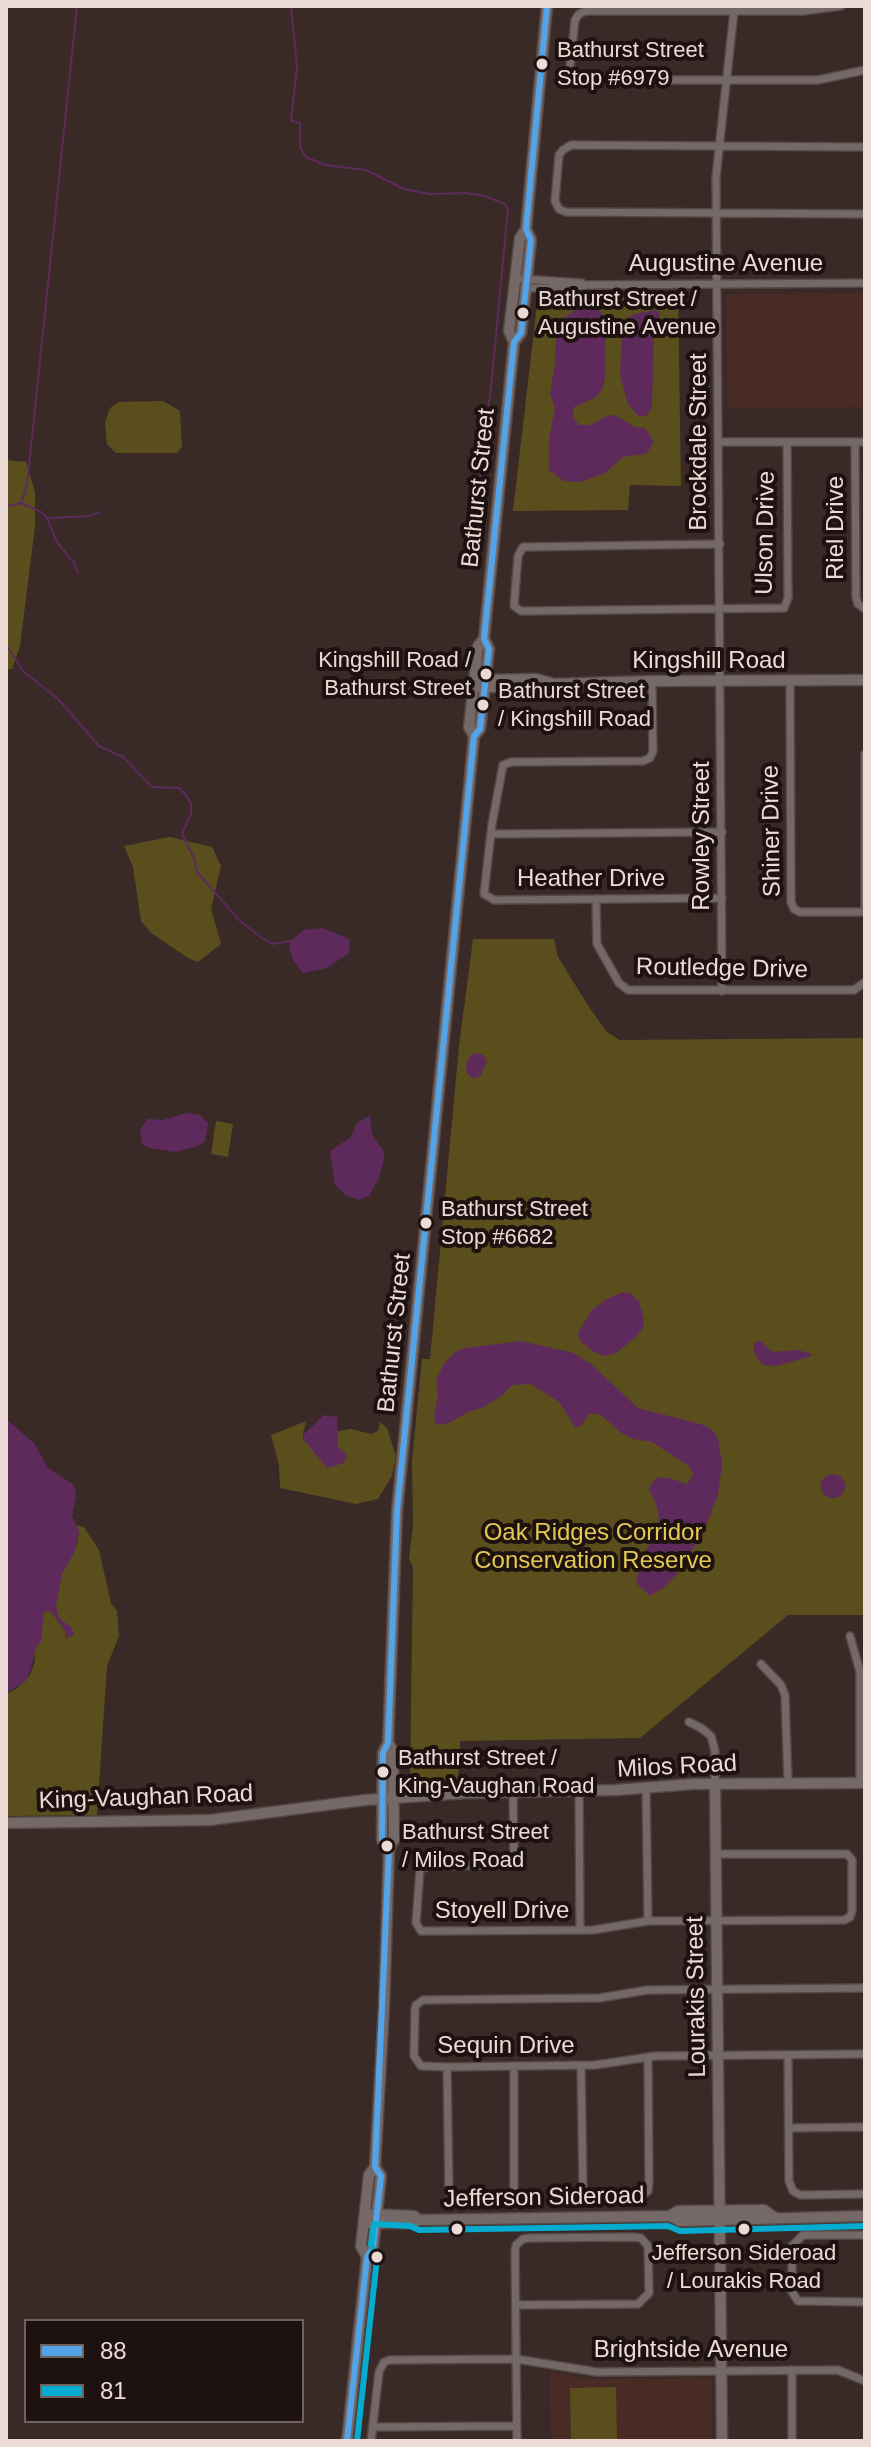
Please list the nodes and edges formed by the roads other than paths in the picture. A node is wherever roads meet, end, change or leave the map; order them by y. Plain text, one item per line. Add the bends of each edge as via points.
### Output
1 (547, 6) edge
2 (841, 6) edge
3 (803, 9) edge
4 (734, 11) junction
5 (865, 70) edge
6 (727, 80) junction
7 (865, 147) edge
8 (719, 148) junction
9 (865, 214) edge
10 (717, 215) junction
11 (520, 283) junction
12 (865, 283) edge
13 (718, 285) junction
14 (719, 442) junction
15 (787, 442) junction
16 (855, 442) junction
17 (865, 442) edge
18 (720, 544) junction
19 (865, 609) edge
20 (720, 610) junction
21 (790, 680) junction
22 (865, 680) edge
23 (652, 681) junction
24 (721, 681) junction
25 (479, 684) junction
26 (865, 754) edge
27 (722, 832) junction
28 (491, 834) junction
29 (722, 898) junction
30 (596, 899) junction
31 (865, 910) edge
32 (865, 982) edge
33 (722, 991) junction
34 (850, 1636) dead end
35 (761, 1664) dead end
36 (689, 1722) dead end
37 (388, 1743) junction
38 (788, 1783) junction
39 (863, 1783) edge
40 (715, 1784) junction
41 (646, 1788) junction
42 (513, 1791) junction
43 (579, 1791) junction
44 (395, 1798) junction
45 (382, 1799) junction
46 (6, 1823) edge
47 (389, 1849) junction
48 (716, 1854) junction
49 (648, 1921) junction
50 (716, 1921) junction
51 (580, 1930) junction
52 (865, 1988) edge
53 (717, 1989) junction
54 (865, 2054) edge
55 (718, 2055) junction
56 (788, 2055) junction
57 (648, 2058) junction
58 (581, 2065) junction
59 (514, 2066) junction
60 (447, 2067) junction
61 (865, 2127) edge
62 (789, 2128) junction
63 (865, 2194) edge
64 (720, 2216) junction
65 (865, 2216) edge
66 (370, 2218) junction
67 (865, 2235) edge
68 (865, 2302) edge
69 (516, 2305) junction
70 (516, 2359) junction
71 (792, 2370) junction
72 (721, 2371) junction
73 (865, 2381) edge
74 (517, 2426) junction
75 (373, 2427) junction
76 (347, 2441) edge
77 (371, 2441) edge
78 (517, 2441) edge
79 (722, 2441) edge
80 (792, 2441) edge

1 - 11 main road, Bathurst Street via 526,229 531,240
2 - 3 street
3 - 4 street
4 - 6 street, Brockdale Street
4 - 6 street via 586,11 577,16 573,33 570,67 579,77
5 - 6 street via 824,79
6 - 8 street, Brockdale Street
7 - 8 street
8 - 10 street, Brockdale Street
8 - 10 street via 571,145 559,155 555,201 566,212
9 - 10 street
10 - 13 street, Brockdale Street
11 - 13 street, Augustine Avenue
11 - 25 main road, Bathurst Street via 509,331 514,342 484,639 489,649
12 - 13 street, Augustine Avenue
13 - 14 street, Brockdale Street
14 - 15 street
14 - 18 street, Brockdale Street
15 - 16 street
15 - 20 street, Ulson Drive via 788,603 781,609
16 - 17 street
16 - 19 street, Riel Drive via 856,597
18 - 20 street, Brockdale Street
18 - 20 street via 526,546 518,556 513,603 521,611
20 - 24 street, Brockdale Street
21 - 22 main road, Kingshill Road
21 - 24 main road, Kingshill Road
21 - 31 street, Shiner Drive via 791,902 800,912
23 - 24 main road, Kingshill Road
23 - 25 main road, Kingshill Road via 553,684 536,679
23 - 28 street, Heather Drive via 650,758 505,763
24 - 27 street, Rowley Street
25 - 37 main road, Bathurst Street via 469,727 474,736 397,1511
26 - 31 street
27 - 28 street
27 - 29 street, Rowley Street
28 - 30 street, Heather Drive via 484,889 488,898
29 - 30 street, Heather Drive
29 - 33 street, Rowley Street
30 - 33 street, Routledge Drive via 597,944 622,986 631,991
32 - 33 street, Routledge Drive via 854,990
34 - 39 street via 860,1672
35 - 38 street via 785,1695
36 - 40 street via 711,1736
37 - 44 main road, Bathurst Street
37 - 45 main road, Bathurst Street
38 - 39 main road, Milos Road
38 - 40 main road, Milos Road
40 - 41 main road, Milos Road
40 - 48 main road, Lourakis Street
41 - 43 main road, Milos Road
41 - 49 street
42 - 43 main road, Milos Road
42 - 44 main road, Milos Road
42 - 51 street, Stoyell Drive via 511,1862 423,1866 418,1873 417,1928
43 - 51 street
44 - 45 main road, King-Vaughan Road
44 - 47 main road, Bathurst Street
45 - 46 main road, King-Vaughan Road via 210,1820
45 - 47 main road, Bathurst Street via 382,1840
47 - 66 main road, Bathurst Street via 375,2167 381,2176
48 - 50 main road, Lourakis Street
48 - 50 street, Stoyell Drive via 847,1854 852,1860 852,1911 844,1920
49 - 50 street, Stoyell Drive
49 - 51 street, Stoyell Drive
50 - 53 main road, Lourakis Street
52 - 53 street
53 - 55 main road, Lourakis Street
53 - 60 street, Sequin Drive via 648,1990 599,1998 423,2000 415,2009 416,2060 421,2066
54 - 56 street, Sequin Drive
55 - 56 street, Sequin Drive
55 - 57 street, Sequin Drive
55 - 64 main road, Lourakis Street
56 - 62 street
57 - 58 street, Sequin Drive
57 - 58 street via 649,2183 639,2197 586,2195
58 - 59 street, Sequin Drive
59 - 60 street, Sequin Drive
59 - 60 street via 514,2192 506,2198 460,2198 449,2193
61 - 62 street
62 - 63 street via 793,2191
64 - 65 main road, Jefferson Sideroad via 764,2210 774,2217
64 - 66 main road, Jefferson Sideroad via 678,2211 670,2216
64 - 72 main road, Lourakis Street
66 - 76 main road, Bathurst Street via 373,2248 367,2257
67 - 68 street via 803,2235 792,2246 792,2292 798,2301
69 - 69 street via 638,2304 649,2293 648,2246 633,2237 523,2239 515,2251
69 - 70 street
70 - 72 street, Brightside Avenue via 597,2372
70 - 74 street
70 - 75 street, Brightside Avenue via 384,2362
71 - 72 street, Brightside Avenue
71 - 73 street, Brightside Avenue via 838,2370
71 - 80 street
72 - 79 main road, Lourakis Street
74 - 75 street
74 - 78 street
75 - 77 street

